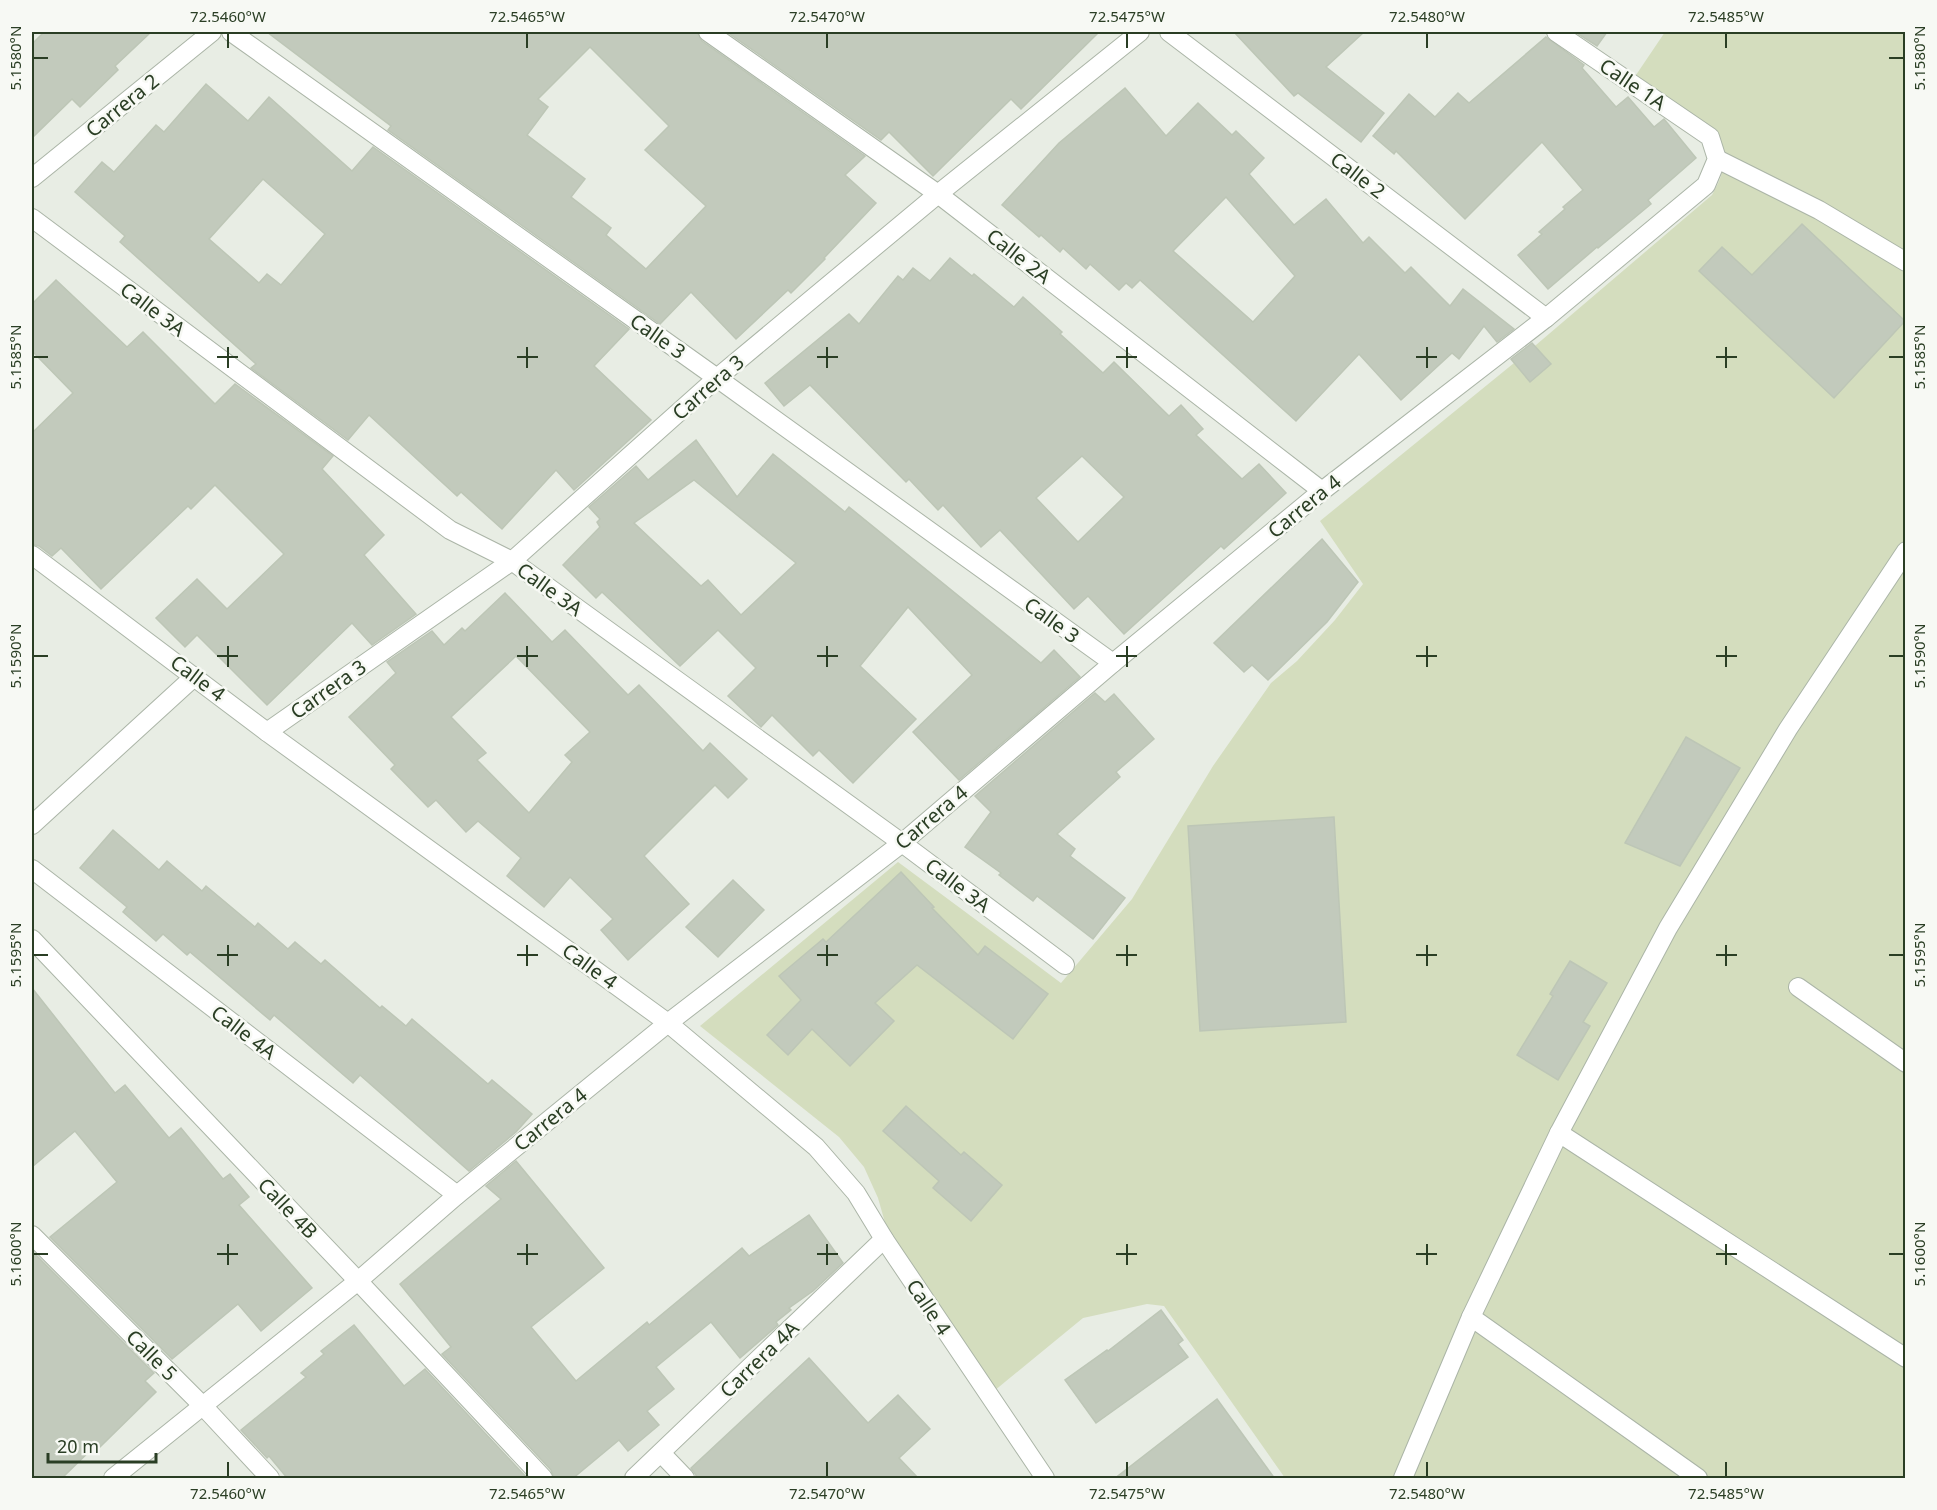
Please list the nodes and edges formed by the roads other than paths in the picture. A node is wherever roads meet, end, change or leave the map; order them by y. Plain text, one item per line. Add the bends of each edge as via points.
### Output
1 (212, 32) edge
2 (231, 32) edge
3 (708, 32) edge
4 (1140, 32) edge
5 (1169, 32) edge
6 (1556, 32) edge
7 (1718, 159) junction
8 (32, 178) edge
9 (938, 194) junction
10 (32, 218) edge
11 (1905, 262) edge
12 (1546, 318) junction
13 (717, 378) junction
14 (1322, 491) junction
15 (1905, 551) edge
16 (32, 555) edge
17 (512, 561) junction
18 (1113, 663) junction
19 (195, 676) junction
20 (267, 732) junction
21 (32, 825) edge
22 (902, 843) junction
23 (32, 869) edge
24 (32, 939) edge
25 (1065, 965) dead end
26 (1798, 987) dead end
27 (668, 1023) junction
28 (1905, 1063) edge
29 (1559, 1134) junction
30 (457, 1195) junction
31 (32, 1235) edge
32 (884, 1239) junction
33 (358, 1281) junction
34 (1471, 1317) junction
35 (1905, 1358) edge
36 (203, 1406) junction
37 (661, 1453) junction
38 (112, 1479) edge
39 (270, 1479) edge
40 (543, 1479) edge
41 (634, 1479) edge
42 (685, 1479) edge
43 (1045, 1479) edge
44 (1403, 1479) edge
45 (1698, 1479) edge

1 - 8 street, Carrera 2
2 - 13 street, Calle 3
3 - 9 street, Calle 2A
4 - 9 street, Carrera 3
5 - 12 street, Calle 2
6 - 7 street, Calle 1A via 1710,137
7 - 11 street via 1819,210
7 - 12 street, Carrera 4 via 1706,185
9 - 13 street, Carrera 3
9 - 14 street, Calle 2A
10 - 17 street, Calle 3A via 450,530
12 - 14 street, Carrera 4
13 - 17 street, Carrera 3
13 - 18 street, Calle 3
14 - 18 street, Carrera 4
15 - 29 street via 1788,729 1668,928
16 - 19 street, Calle 4
17 - 20 street, Carrera 3
17 - 22 street, Calle 3A
18 - 22 street, Carrera 4
19 - 20 street, Calle 4
19 - 21 street
20 - 27 street, Calle 4
22 - 25 street, Calle 3A
22 - 27 street, Carrera 4
23 - 30 street, Calle 4A
24 - 33 street, Calle 4B
26 - 28 street
27 - 30 street, Carrera 4
27 - 32 street, Calle 4 via 816,1147 856,1193
29 - 34 street
29 - 35 street
30 - 33 street, Carrera 4
31 - 36 street, Calle 5
32 - 37 street, Carrera 4A
32 - 43 street, Calle 4
33 - 36 street, Carrera 4
33 - 40 street, Calle 4B
34 - 44 street
34 - 45 street
36 - 38 street, Carrera 4
36 - 39 street, Calle 5
37 - 41 street, Carrera 4A
37 - 42 street

